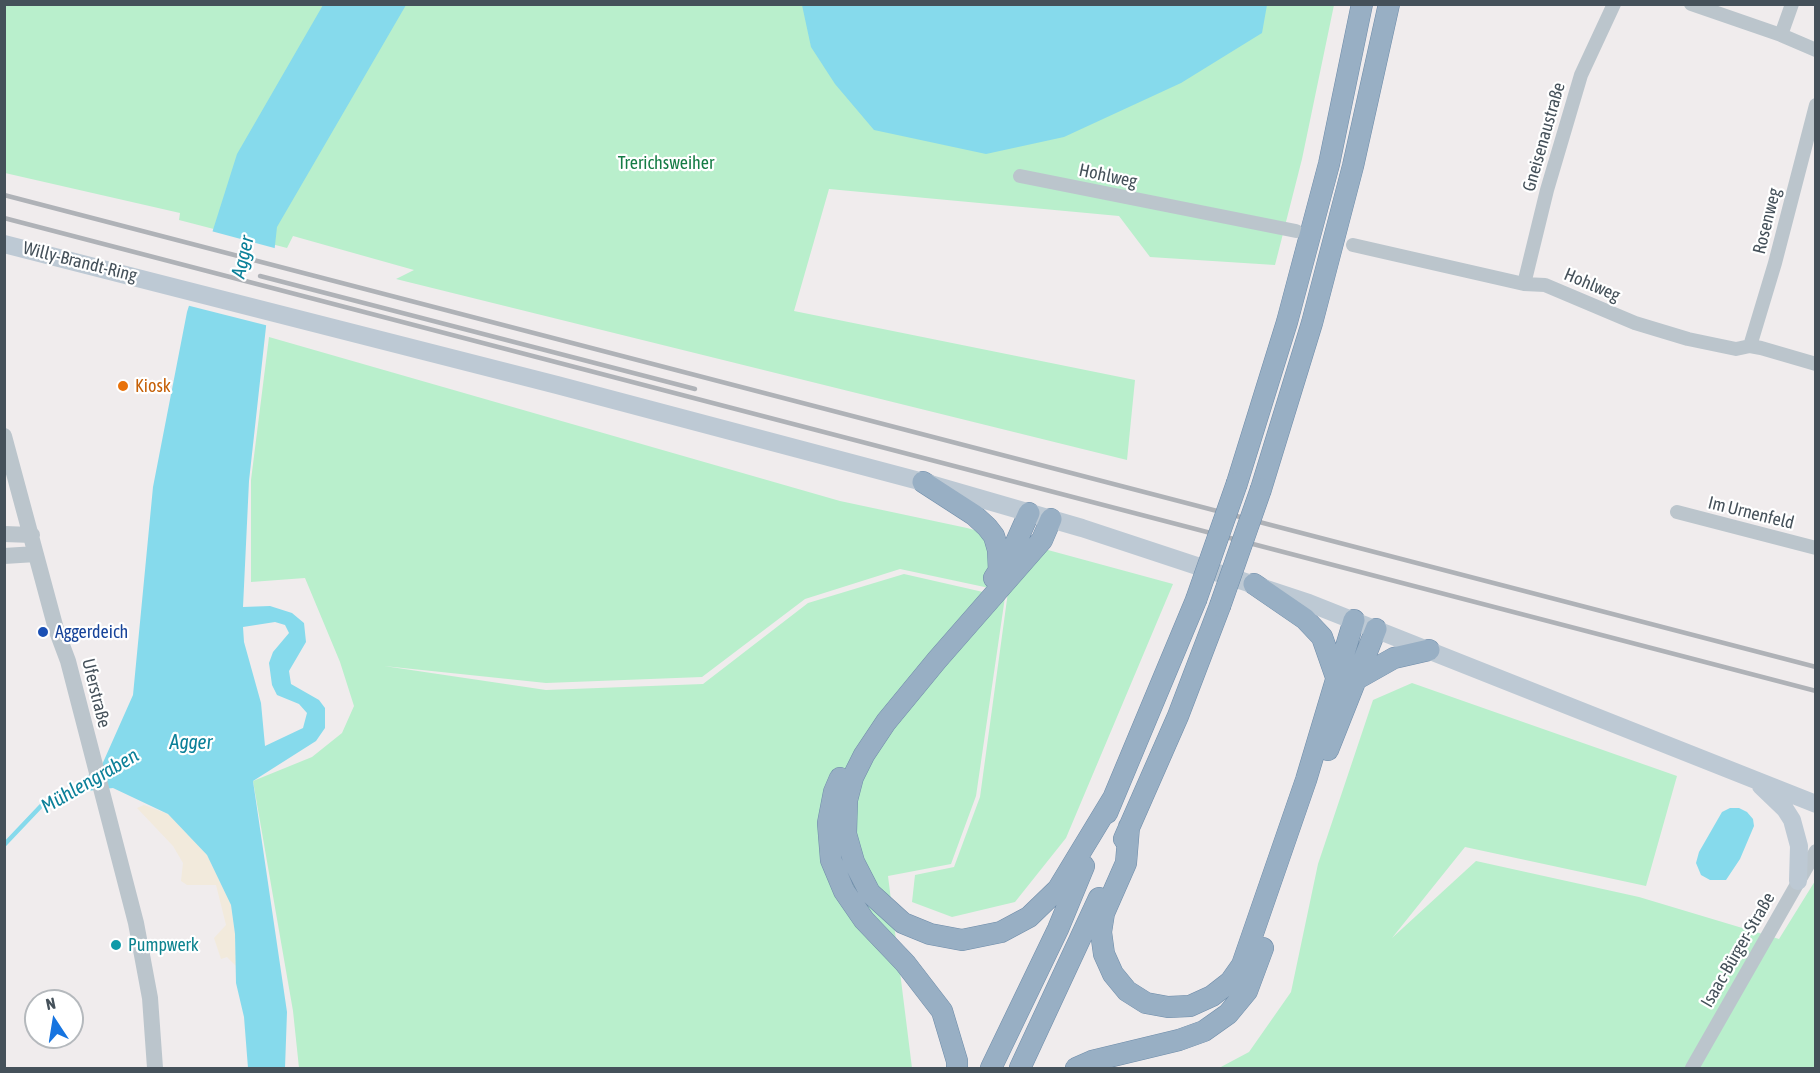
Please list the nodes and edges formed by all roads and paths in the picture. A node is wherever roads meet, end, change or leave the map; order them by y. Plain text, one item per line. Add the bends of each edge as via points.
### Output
1 (1362, 4) edge
2 (1389, 4) edge
3 (1614, 4) edge
4 (1691, 4) edge
5 (1792, 4) edge
6 (1781, 35) junction
7 (1815, 50) edge
8 (1815, 105) edge
9 (1020, 176) dead end
10 (1296, 231) dead end
11 (4, 244) edge
12 (1353, 245) dead end
13 (1524, 285) junction
14 (1750, 346) junction
15 (1815, 364) edge
16 (4, 436) edge
17 (923, 482) junction
18 (1677, 512) dead end
19 (1029, 513) junction
20 (1051, 519) junction
21 (4, 534) edge
22 (32, 535) junction
23 (1815, 548) edge
24 (36, 554) junction
25 (4, 556) edge
26 (999, 572) junction
27 (1254, 584) junction
28 (1354, 620) junction
29 (1376, 629) junction
30 (1429, 650) junction
31 (1346, 679) junction
32 (1755, 781) junction
33 (1112, 800) junction
34 (1815, 804) edge
35 (1129, 827) junction
36 (1815, 850) edge
37 (1798, 881) junction
38 (155, 1068) edge
39 (957, 1068) edge
40 (991, 1068) edge
41 (1020, 1068) edge
42 (1076, 1068) edge
43 (1692, 1068) edge

1 - 33 highway, bridge via 1329,164 1287,322 1237,483 1196,600
2 - 35 highway, bridge via 1318,301 1262,489 1178,716
3 - 13 street, Gneisenaustraße via 1581,75
4 - 6 street
5 - 6 street
6 - 7 street
8 - 14 street, Rosenweg
9 - 10 street, Hohlweg
11 - 17 main road, Willy-Brandt-Ring via 155,280
12 - 13 street, Hohlweg
13 - 14 street, Hohlweg via 1545,285 1635,323 1688,339 1736,349
14 - 15 street, Hohlweg
16 - 22 street, Uferstraße
17 - 19 main road, Willy-Brandt-Ring
17 - 26 highway via 987,527 998,550
18 - 23 street, Im Urnenfeld
19 - 20 main road, Willy-Brandt-Ring
19 - 26 highway
20 - 27 main road, Willy-Brandt-Ring
20 - 33 highway via 1042,540 886,722 853,777 847,800 846,834 854,862 870,893 903,922 930,934 962,940 1001,932 1029,917 1058,889
21 - 22 street
22 - 24 street, Uferstraße
24 - 25 street
24 - 38 street, Uferstraße via 68,662 144,959
26 - 39 highway via 848,759 834,792 828,823 831,860 844,891 942,1011
27 - 28 main road, Willy-Brandt-Ring
27 - 31 highway via 1322,637
28 - 29 main road, Willy-Brandt-Ring
28 - 31 highway
29 - 30 main road, Willy-Brandt-Ring
29 - 31 highway
30 - 31 highway via 1394,658
30 - 32 main road, Willy-Brandt-Ring
31 - 35 highway via 1306,780 1242,965 1230,982 1190,1006 1146,1003 1127,991 1104,954 1104,913 1126,863
31 - 42 highway via 1258,965 1246,991 1228,1014 1204,1031 1092,1060
32 - 34 main road, Willy-Brandt-Ring
32 - 37 main road via 1792,820 1799,846
33 - 40 highway via 1058,928
35 - 41 highway
36 - 37 street, Isaac-Bürger-Straße
37 - 43 street, Isaac-Bürger-Straße

